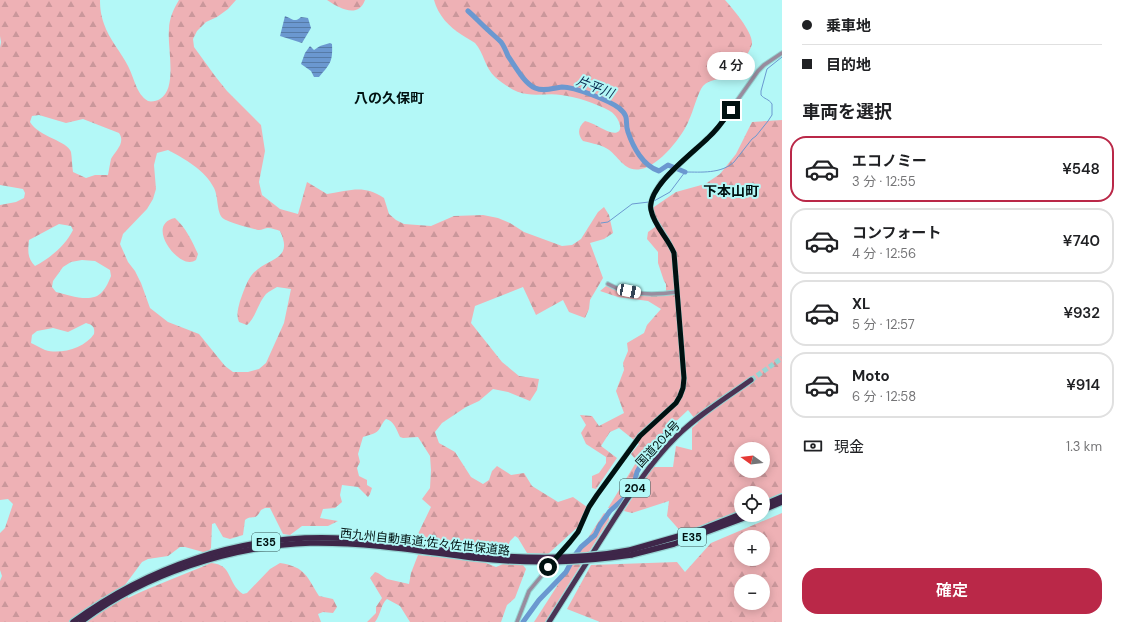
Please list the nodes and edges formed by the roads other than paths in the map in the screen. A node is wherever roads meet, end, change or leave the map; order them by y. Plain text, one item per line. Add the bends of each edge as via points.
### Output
1 (782, 53) edge
2 (608, 284) dead end
3 (677, 292) junction
4 (751, 380) tunnel mouth
5 (782, 497) edge
6 (770, 502) edge
7 (782, 502) edge
8 (770, 507) edge
9 (734, 517) edge
10 (734, 522) edge
11 (630, 552) junction
12 (476, 556) junction
13 (73, 622) edge
14 (81, 622) edge
15 (517, 622) edge
16 (549, 622) edge

1 - 3 street via 764,65 717,129 661,182 653,195 650,205 653,217 674,253
2 - 3 street via 639,293
3 - 15 street via 684,378 680,396 672,407 640,436 619,464 589,507 578,532 529,591
4 - 16 highway, 国道204号 / 204 via 676,436 656,459 616,516
5 - 6 highway
7 - 8 highway
9 - 11 highway, 西九州自動車道;佐々佐世保道路 / E35
10 - 11 highway, 西九州自動車道;佐々佐世保道路 / E35 via 674,544
11 - 12 highway, 西九州自動車道;佐々佐世保道路 / E35, bridge via 601,559 558,563 515,562
12 - 13 highway, 西九州自動車道;佐々佐世保道路 / E35 via 340,538 283,540 256,544 211,554 149,577 106,600
12 - 14 highway, 西九州自動車道;佐々佐世保道路 / E35 via 354,544 310,543 256,549 212,559 153,580 118,598

